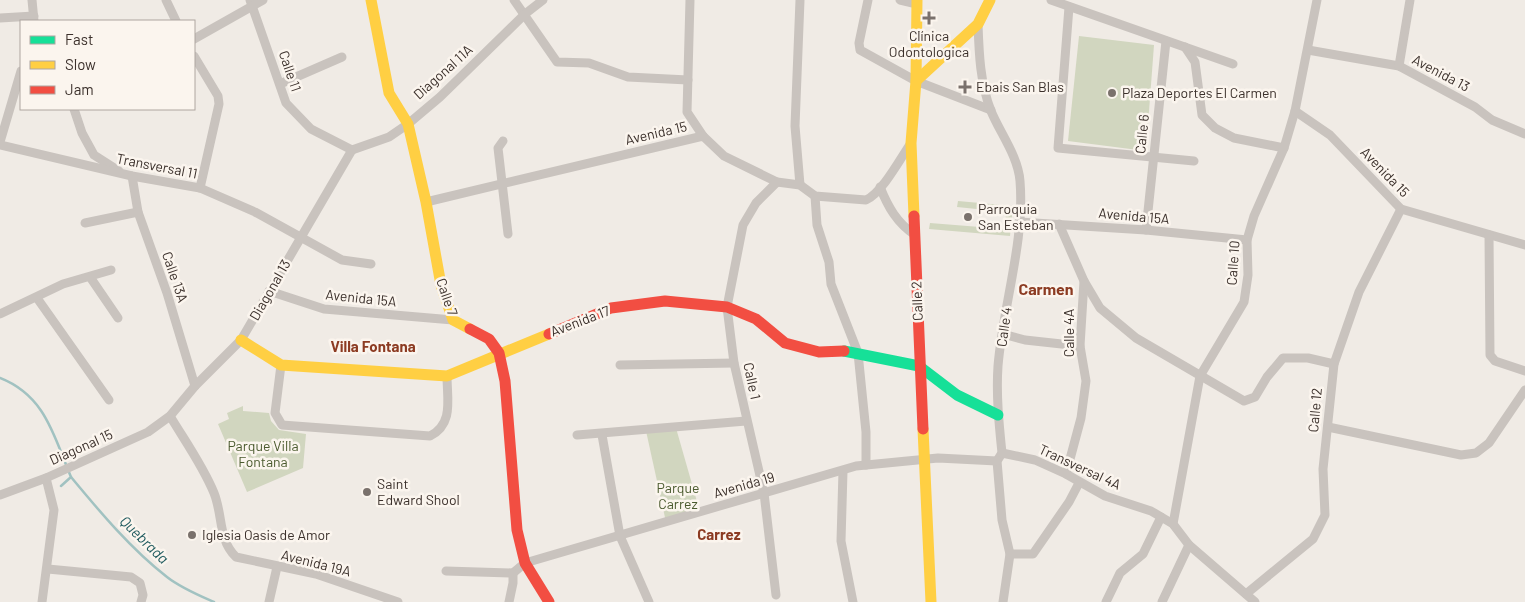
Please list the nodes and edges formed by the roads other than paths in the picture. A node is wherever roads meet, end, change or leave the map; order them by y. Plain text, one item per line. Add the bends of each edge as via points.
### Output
1 (32, 0) edge
2 (166, 0) edge
3 (263, 0) edge
4 (371, 0) edge
5 (514, 0) edge
6 (543, 0) edge
7 (690, 0) edge
8 (800, 0) edge
9 (868, 0) edge
10 (900, 0) edge
11 (990, 0) edge
12 (1051, 0) edge
13 (1317, 0) edge
14 (1410, 0) edge
15 (917, 2) edge
16 (251, 3) edge
17 (1069, 7) junction
18 (525, 14) junction
19 (0, 18) edge
20 (34, 19) edge
21 (176, 20) edge
22 (978, 24) junction
23 (195, 38) edge
24 (1166, 40) junction
25 (1185, 47) junction
26 (1308, 50) junction
27 (342, 57) dead end
28 (195, 58) edge
29 (1233, 64) dead end
30 (1399, 66) junction
31 (20, 74) edge
32 (919, 74) junction
33 (688, 80) junction
34 (280, 84) junction
35 (74, 110) edge
36 (991, 110) junction
37 (1295, 111) junction
38 (408, 124) junction
39 (1525, 134) edge
40 (703, 136) junction
41 (503, 140) dead end
42 (911, 143) junction
43 (0, 144) edge
44 (1284, 148) junction
45 (352, 150) junction
46 (1154, 158) junction
47 (1194, 161) dead end
48 (127, 175) junction
49 (776, 182) junction
50 (504, 183) junction
51 (800, 185) junction
52 (880, 187) junction
53 (200, 188) junction
54 (815, 196) junction
55 (426, 202) junction
56 (1401, 208) junction
57 (138, 212) junction
58 (1019, 222) junction
59 (86, 223) dead end
60 (1059, 224) junction
61 (1146, 230) junction
62 (508, 234) dead end
63 (915, 235) junction
64 (1489, 235) junction
65 (300, 239) junction
66 (1247, 240) junction
67 (1525, 245) edge
68 (370, 264) dead end
69 (111, 270) dead end
70 (90, 277) junction
71 (1084, 282) junction
72 (269, 291) junction
73 (36, 298) junction
74 (727, 306) junction
75 (0, 314) edge
76 (118, 318) dead end
77 (453, 320) junction
78 (1003, 334) junction
79 (241, 340) junction
80 (1080, 346) junction
81 (500, 353) junction
82 (858, 353) junction
83 (734, 363) junction
84 (1334, 364) junction
85 (281, 365) junction
86 (620, 365) dead end
87 (919, 366) junction
88 (1525, 371) edge
89 (447, 376) junction
90 (1200, 376) junction
91 (195, 386) junction
92 (1525, 390) edge
93 (110, 400) dead end
94 (998, 415) junction
95 (170, 416) junction
96 (746, 421) junction
97 (1328, 427) junction
98 (577, 435) dead end
99 (602, 435) junction
100 (999, 457) junction
101 (926, 460) junction
102 (866, 465) junction
103 (843, 471) junction
104 (1066, 474) junction
105 (46, 478) junction
106 (1079, 483) junction
107 (764, 493) junction
108 (0, 495) edge
109 (1161, 517) junction
110 (1172, 524) junction
111 (620, 536) junction
112 (1189, 545) junction
113 (1010, 554) junction
114 (525, 563) junction
115 (277, 567) junction
116 (48, 569) junction
117 (446, 571) dead end
118 (513, 573) junction
119 (1246, 594) junction
120 (776, 595) dead end
121 (42, 602) edge
122 (141, 602) edge
123 (269, 602) edge
124 (398, 602) edge
125 (509, 602) edge
126 (549, 602) edge
127 (649, 602) edge
128 (853, 602) edge
129 (931, 602) edge
130 (1003, 602) edge
131 (1106, 602) edge
132 (1162, 602) edge
133 (1255, 602) edge

1 - 20 street
2 - 21 street
3 - 16 street
4 - 38 street, Calle 7 via 389,93
5 - 18 street
6 - 18 street, Diagonal 11A
7 - 33 street
8 - 51 street via 795,126
9 - 32 street via 860,50
10 - 15 street
11 - 22 street
12 - 17 street
13 - 26 street, Calle 10
14 - 30 street
15 - 32 street, Calle 2
16 - 23 street
16 - 34 street, Calle 11
17 - 24 street
17 - 46 street via 1058,148
18 - 33 street via 557,62 589,63 628,77
18 - 38 street, Diagonal 11A
19 - 20 street
22 - 32 street
22 - 36 street, Calle 4 via 983,83
24 - 25 street
24 - 46 street, Calle 6
25 - 29 street
25 - 44 street via 1195,62 1202,115 1215,128 1234,138
26 - 30 street, Avenida 13
26 - 37 street, Calle 10
27 - 34 street
28 - 53 street via 218,96 219,104
30 - 39 street, Avenida 13 via 1475,107 1492,120
31 - 43 street
32 - 36 street
32 - 42 street, Calle 2
33 - 40 street via 687,112
34 - 45 street, Calle 11 via 286,103 311,129
35 - 48 street via 94,155
36 - 58 street, Calle 4 via 1020,179
37 - 44 street, Calle 10
37 - 56 street, Avenida 15 via 1330,135
38 - 45 street, Diagonal 11A via 389,137
38 - 55 street, Calle 7
40 - 49 street, Avenida 15 via 724,156
40 - 50 street, Avenida 15
41 - 50 street via 498,148
42 - 52 street
42 - 63 street, Calle 2
43 - 48 street, Transversal 11
44 - 66 street, Calle 10
45 - 65 street, Diagonal 13
46 - 47 street
46 - 61 street, Calle 6
48 - 53 street, Transversal 11
48 - 57 street, Calle 13A
49 - 51 street, Avenida 15
49 - 74 street, Calle 1 via 756,203 743,225
50 - 55 street, Avenida 15
50 - 62 street
51 - 54 street, Avenida 15
52 - 54 street via 872,198 866,200
52 - 63 street via 897,219
53 - 65 street, Transversal 11 via 255,212
54 - 82 street via 831,284
55 - 77 street, Calle 7 via 441,285
56 - 64 street, Avenida 15
56 - 84 street, Calle 12 via 1358,292
57 - 59 street
57 - 91 street, Calle 13A
58 - 60 street, Avenida 15A
58 - 78 street, Calle 4
60 - 61 street, Avenida 15A
60 - 71 street, Calle 4A
61 - 66 street, Avenida 15A
63 - 87 street, Calle 2
64 - 67 street, Avenida 15
64 - 88 street via 1490,355 1495,362
65 - 68 street via 342,260
65 - 72 street, Diagonal 13
66 - 90 street, Calle 10 via 1248,275 1244,302
69 - 70 street
70 - 73 street via 63,284
70 - 76 street
71 - 80 street, Calle 4A
71 - 90 street via 1100,308 1136,338
72 - 77 street, Avenida 15A via 324,309
72 - 79 street, Diagonal 13
73 - 75 street
73 - 93 street
74 - 81 street, Avenida 17 via 665,301 611,308
74 - 82 street, Avenida 17 via 756,319 786,343 819,352
74 - 83 street, Calle 1
77 - 81 street, Calle 7 via 489,339
78 - 80 street via 1025,340
78 - 94 street, Calle 4 via 998,366
79 - 85 street, Avenida 17
79 - 91 street, Diagonal 13
80 - 104 street, Calle 4A via 1086,381 1081,418
81 - 89 street, Avenida 17
81 - 114 street via 517,530
82 - 87 street, Avenida 17
82 - 102 street
83 - 86 street
83 - 96 street, Calle 1
84 - 90 street via 1308,358 1283,358 1255,397 1244,400
84 - 97 street, Calle 12
85 - 89 street, Avenida 17
85 - 89 street via 275,413 282,425 430,436 440,431 446,420
87 - 94 street via 957,394
87 - 101 street, Calle 2
90 - 110 street, Calle 10
91 - 95 street, Diagonal 13
92 - 97 street via 1489,443 1476,453 1461,456
94 - 100 street, Calle 4
95 - 105 street, Diagonal 15 via 148,432
95 - 115 street, Avenida 19A via 215,496 228,550 236,558
96 - 99 street
96 - 107 street, Calle 1
97 - 119 street, Calle 12 via 1323,468 1325,515 1313,540
98 - 99 street
99 - 111 street
100 - 101 street, Avenida 19
100 - 104 street, Transversal 4A via 1035,460
100 - 113 street, Calle 4 via 1002,520
101 - 102 street, Avenida 19
101 - 129 street, Calle 2
102 - 103 street, Avenida 19
103 - 107 street, Avenida 19
103 - 128 street via 841,541
104 - 106 street, Transversal 4A
105 - 108 street, Diagonal 15
105 - 116 street via 54,510
106 - 109 street, Transversal 4A
106 - 113 street via 1033,554
107 - 111 street, Avenida 19
107 - 120 street, Calle 1
109 - 110 street, Transversal 4A
109 - 131 street via 1143,554 1120,573
110 - 112 street, Transversal 4A
111 - 114 street, Avenida 19
111 - 127 street
112 - 119 street, Transversal 4A
112 - 132 street
113 - 130 street, Calle 4
114 - 118 street, Avenida 19
114 - 126 street
115 - 123 street
115 - 124 street, Avenida 19A via 316,574
116 - 121 street
116 - 122 street via 131,577 140,583
117 - 118 street
118 - 125 street
119 - 133 street, Transversal 4A

